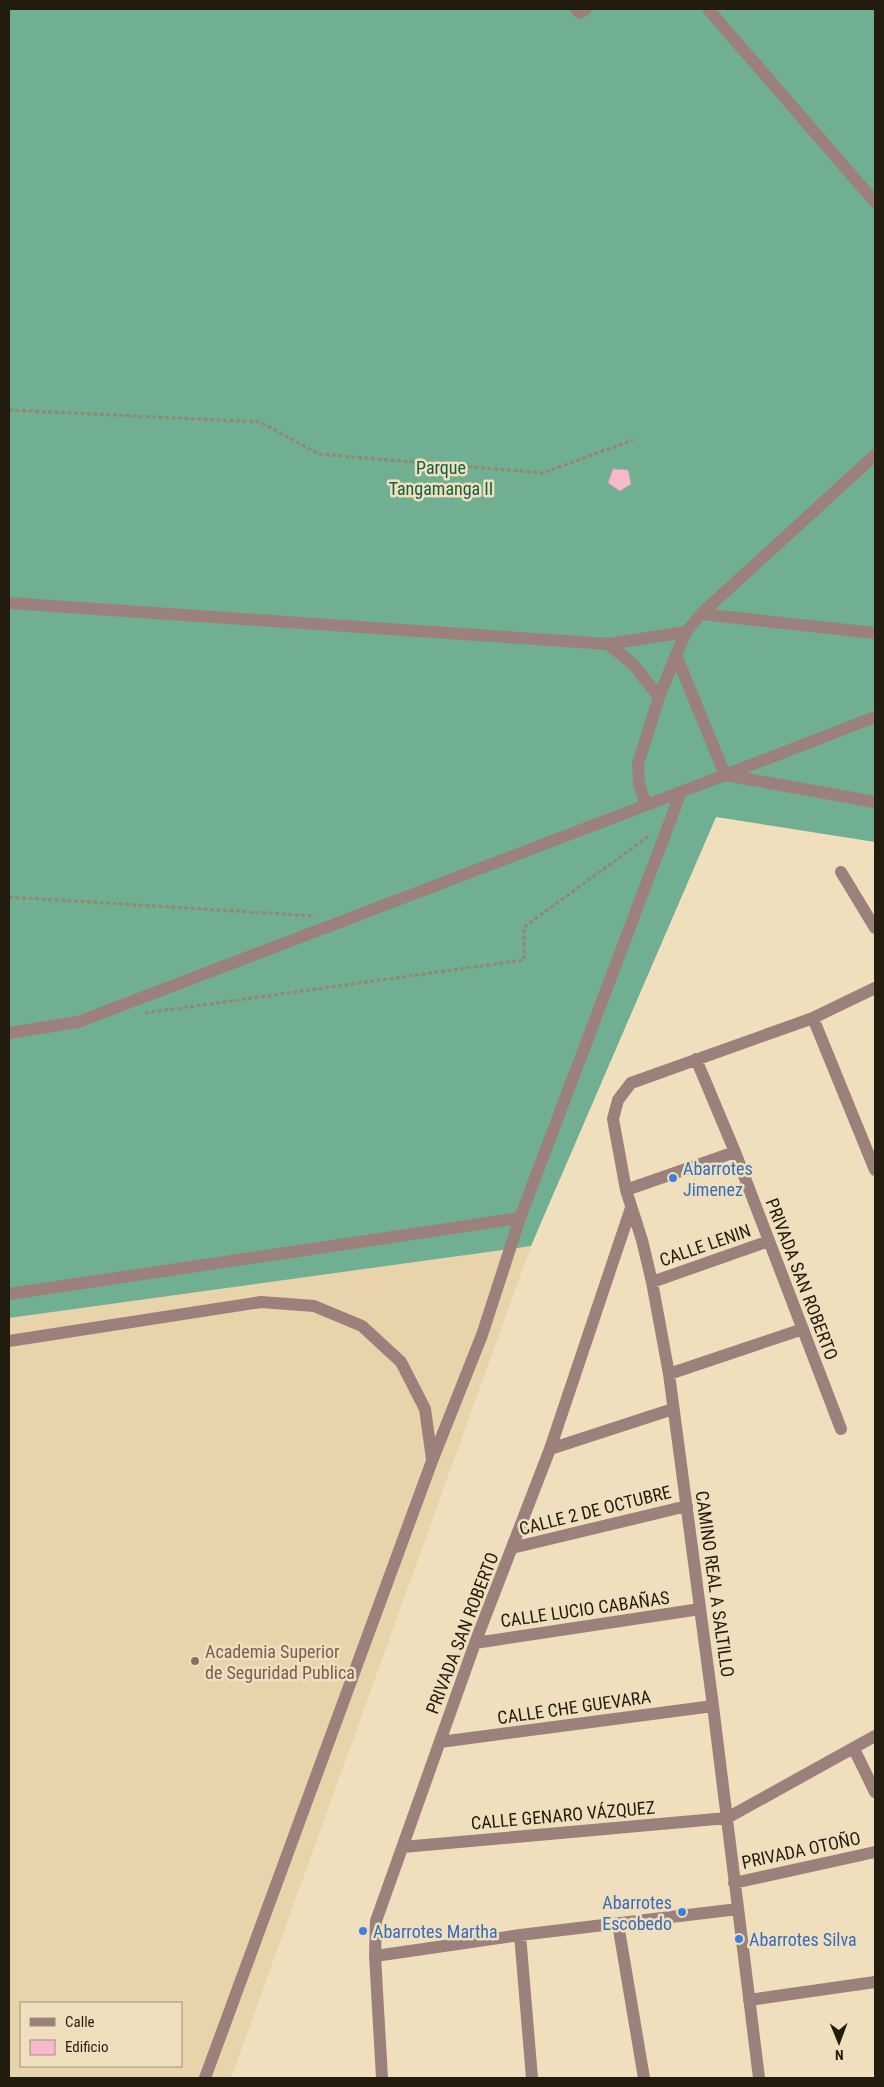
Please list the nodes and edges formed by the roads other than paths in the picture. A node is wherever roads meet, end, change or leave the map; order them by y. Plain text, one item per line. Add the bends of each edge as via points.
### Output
1 (576, 9) edge
2 (586, 9) edge
3 (708, 9) edge
4 (875, 202) edge
5 (875, 455) edge
6 (9, 603) edge
7 (701, 614) junction
8 (686, 632) junction
9 (875, 633) edge
10 (608, 644) junction
11 (676, 655) junction
12 (659, 697) junction
13 (875, 717) edge
14 (725, 776) junction
15 (681, 792) junction
16 (875, 802) edge
17 (646, 805) junction
18 (841, 872) dead end
19 (875, 928) edge
20 (875, 988) edge
21 (813, 1018) junction
22 (9, 1033) edge
23 (696, 1059) junction
24 (735, 1152) junction
25 (875, 1170) edge
26 (626, 1190) junction
27 (632, 1208) junction
28 (520, 1218) junction
29 (769, 1241) junction
30 (652, 1282) junction
31 (9, 1294) edge
32 (803, 1329) junction
33 (9, 1341) edge
34 (669, 1374) junction
35 (674, 1409) junction
36 (841, 1429) dead end
37 (550, 1449) junction
38 (432, 1461) junction
39 (687, 1506) junction
40 (512, 1548) junction
41 (700, 1609) junction
42 (475, 1643) junction
43 (714, 1706) junction
44 (875, 1736) edge
45 (440, 1742) junction
46 (854, 1749) junction
47 (875, 1792) edge
48 (727, 1818) junction
49 (403, 1847) junction
50 (875, 1852) edge
51 (734, 1883) junction
52 (738, 1909) junction
53 (618, 1924) junction
54 (520, 1935) junction
55 (375, 1956) junction
56 (875, 1982) edge
57 (749, 2000) junction
58 (205, 2078) edge
59 (382, 2078) edge
60 (532, 2078) edge
61 (644, 2078) edge
62 (759, 2078) edge

1 - 2 street via 580,13
3 - 4 street
5 - 7 street
6 - 10 street
7 - 8 street
7 - 9 street
8 - 10 street
8 - 11 street
10 - 12 street via 633,664
11 - 12 street
11 - 14 street
12 - 17 street via 638,764 639,784
13 - 14 street
14 - 15 street
14 - 16 street
15 - 17 street
15 - 28 street
17 - 22 street via 78,1022
18 - 19 street
20 - 21 street
21 - 23 street
21 - 25 street
23 - 24 street, PRIVADA SAN ROBERTO
23 - 26 street, CAMINO REAL A SALTILLO via 630,1083 618,1100 613,1119
24 - 26 street
24 - 29 street, PRIVADA SAN ROBERTO
26 - 27 street, CAMINO REAL A SALTILLO
27 - 30 street, CAMINO REAL A SALTILLO
27 - 37 street, PRIVADA SAN ROBERTO
28 - 31 street
28 - 38 street via 482,1335
29 - 30 street, CALLE LENIN
29 - 32 street, PRIVADA SAN ROBERTO
30 - 34 street, CAMINO REAL A SALTILLO
32 - 34 street
32 - 36 street, PRIVADA SAN ROBERTO
33 - 38 street via 261,1302 314,1306 362,1326 401,1362 425,1409
34 - 35 street, CAMINO REAL A SALTILLO
35 - 37 street
35 - 39 street, CAMINO REAL A SALTILLO
37 - 40 street, PRIVADA SAN ROBERTO
38 - 58 street
39 - 40 street, CALLE 2 DE OCTUBRE
39 - 41 street, CAMINO REAL A SALTILLO
40 - 42 street, PRIVADA SAN ROBERTO
41 - 42 street, CALLE LUCIO CABAÑAS
41 - 43 street, CAMINO REAL A SALTILLO
42 - 45 street, PRIVADA SAN ROBERTO
43 - 45 street, CALLE CHE GUEVARA
43 - 48 street, CAMINO REAL A SALTILLO
44 - 46 street
45 - 49 street, PRIVADA SAN ROBERTO
46 - 47 street
46 - 48 street
48 - 49 street, CALLE GENARO VÁZQUEZ
48 - 51 street, CAMINO REAL A SALTILLO
49 - 55 street, PRIVADA SAN ROBERTO via 376,1921
50 - 51 street, PRIVADA OTOÑO
51 - 52 street, CAMINO REAL A SALTILLO
52 - 53 street
52 - 57 street, CAMINO REAL A SALTILLO
53 - 54 street
53 - 61 street
54 - 55 street
54 - 60 street
55 - 59 street, PRIVADA SAN ROBERTO
56 - 57 street
57 - 62 street, CAMINO REAL A SALTILLO

